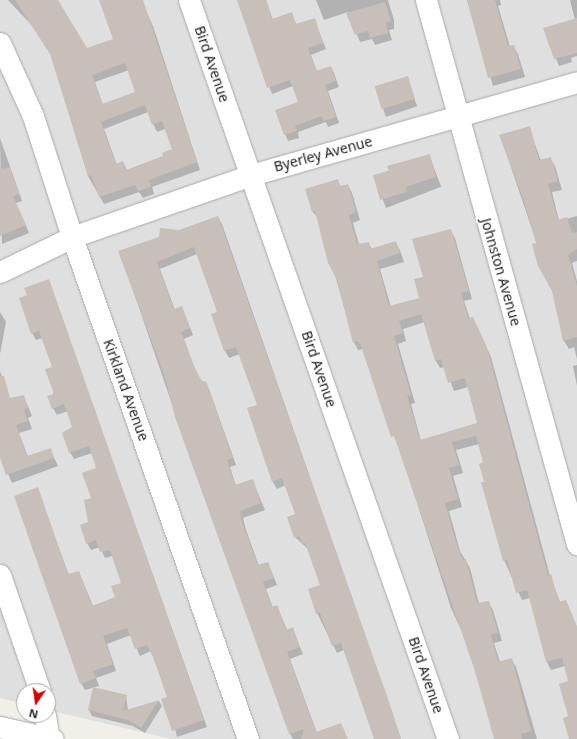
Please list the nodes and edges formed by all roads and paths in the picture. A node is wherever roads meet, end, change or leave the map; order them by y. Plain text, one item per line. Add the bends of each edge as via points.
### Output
1 (189, 0) edge
2 (426, 0) edge
3 (0, 43) edge
4 (577, 82) edge
5 (459, 117) junction
6 (250, 174) junction
7 (72, 236) junction
8 (0, 272) edge
9 (577, 544) edge
10 (0, 575) edge
11 (37, 683) edge
12 (47, 723) edge
13 (0, 727) edge
14 (50, 739) edge
15 (248, 739) edge
16 (448, 739) edge

1 - 6 street, Bird Avenue
2 - 5 street, Johnston Avenue
3 - 7 street, Kirkland Avenue via 33,116
4 - 5 street, Byerley Avenue
5 - 6 street, Byerley Avenue
5 - 9 street, Johnston Avenue
6 - 7 street, Byerley Avenue
6 - 16 street, Bird Avenue
7 - 8 street, Byerley Avenue
7 - 15 street, Kirkland Avenue
10 - 11 street
12 - 14 street
13 - 14 street

